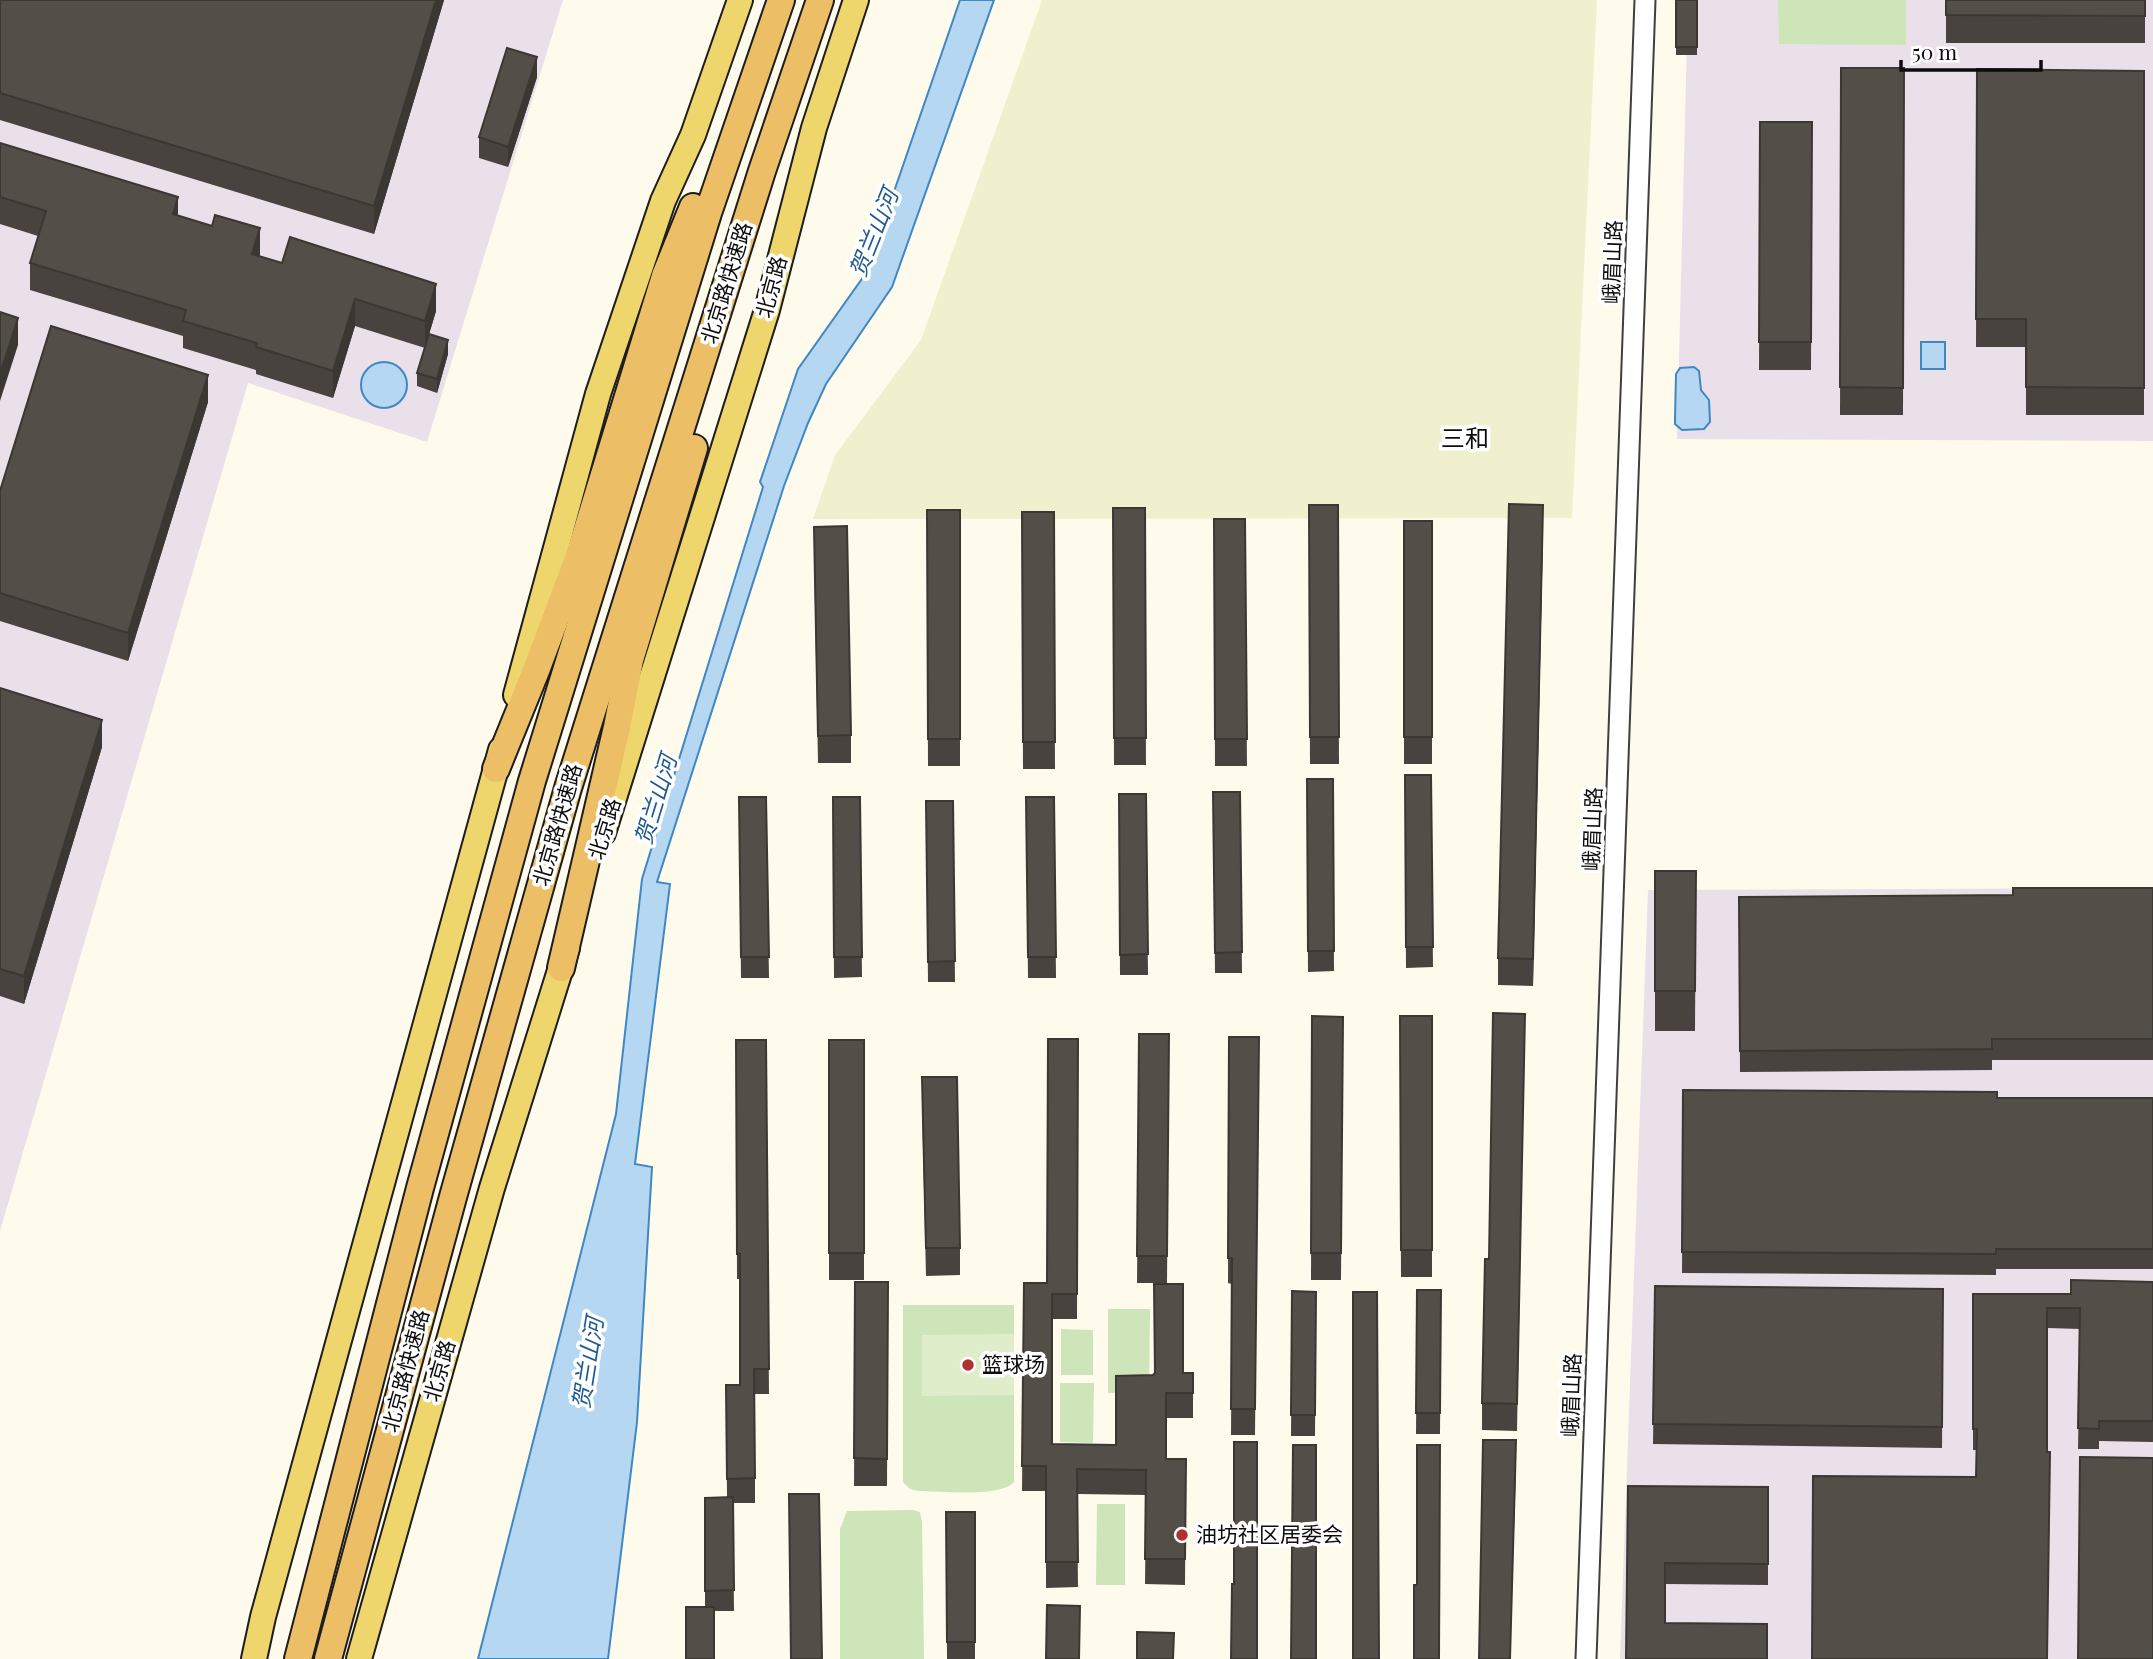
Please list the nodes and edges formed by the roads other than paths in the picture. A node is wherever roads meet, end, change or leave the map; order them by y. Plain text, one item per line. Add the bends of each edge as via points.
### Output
1 (740, 0) edge
2 (781, 0) edge
3 (820, 0) edge
4 (856, 0) edge
5 (1646, 0) edge
6 (759, 66) junction
7 (762, 171) junction
8 (496, 769) junction
9 (561, 968) junction
10 (254, 1659) edge
11 (298, 1659) edge
12 (328, 1659) edge
13 (359, 1659) edge
14 (1586, 1659) edge

1 - 8 main road via 693,135 663,201 598,394
2 - 6 highway, 北京路快速路
3 - 7 highway, 北京路快速路
4 - 9 main road, 北京路 via 814,128 767,310
5 - 14 street, 峨眉山路
6 - 8 highway via 665,276 579,556
6 - 11 highway, 北京路快速路 via 708,213 532,781
7 - 9 highway via 731,322 630,660
7 - 12 highway, 北京路快速路 via 568,788
8 - 10 main road
9 - 13 main road, 北京路 via 492,1188

